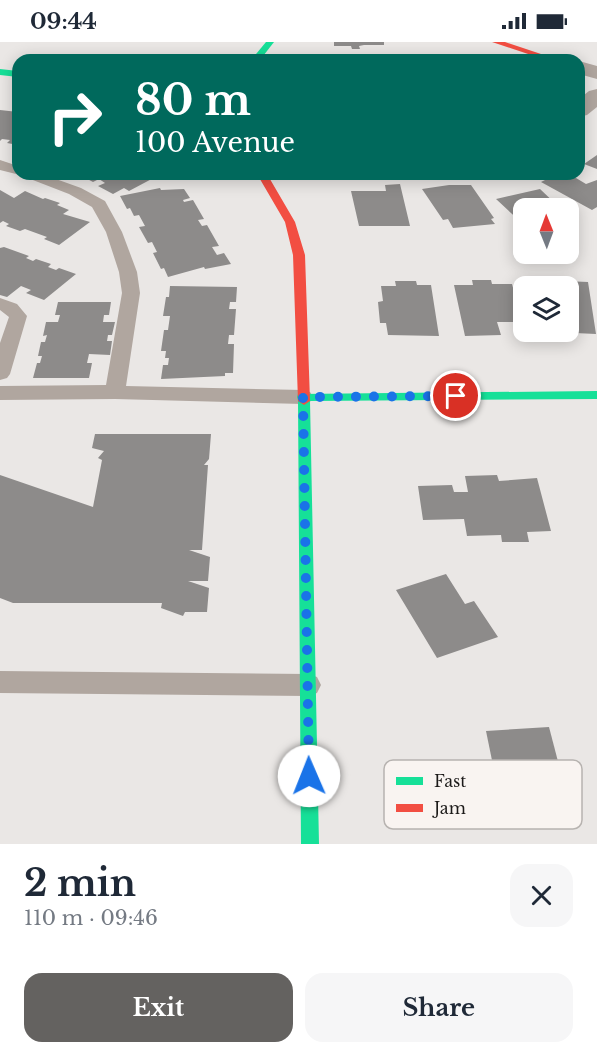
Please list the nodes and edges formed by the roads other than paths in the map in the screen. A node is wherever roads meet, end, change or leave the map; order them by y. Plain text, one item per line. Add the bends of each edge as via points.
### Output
1 (270, 42) edge
2 (496, 42) edge
3 (260, 54) edge
4 (535, 54) edge
5 (597, 96) edge
6 (585, 105) edge
7 (45, 180) edge
8 (266, 180) edge
9 (0, 303) edge
10 (0, 374) edge
11 (115, 392) junction
12 (0, 393) edge
13 (597, 395) edge
14 (303, 397) junction
15 (0, 682) edge
16 (308, 685) junction
17 (310, 844) edge

1 - 3 street
2 - 4 street
5 - 6 street
7 - 11 lane via 75,190 99,204 128,272 131,293
8 - 14 street via 290,222 299,255
9 - 10 lane via 18,316
11 - 12 lane
11 - 14 lane
13 - 14 street
14 - 16 street
15 - 16 lane
16 - 17 street

